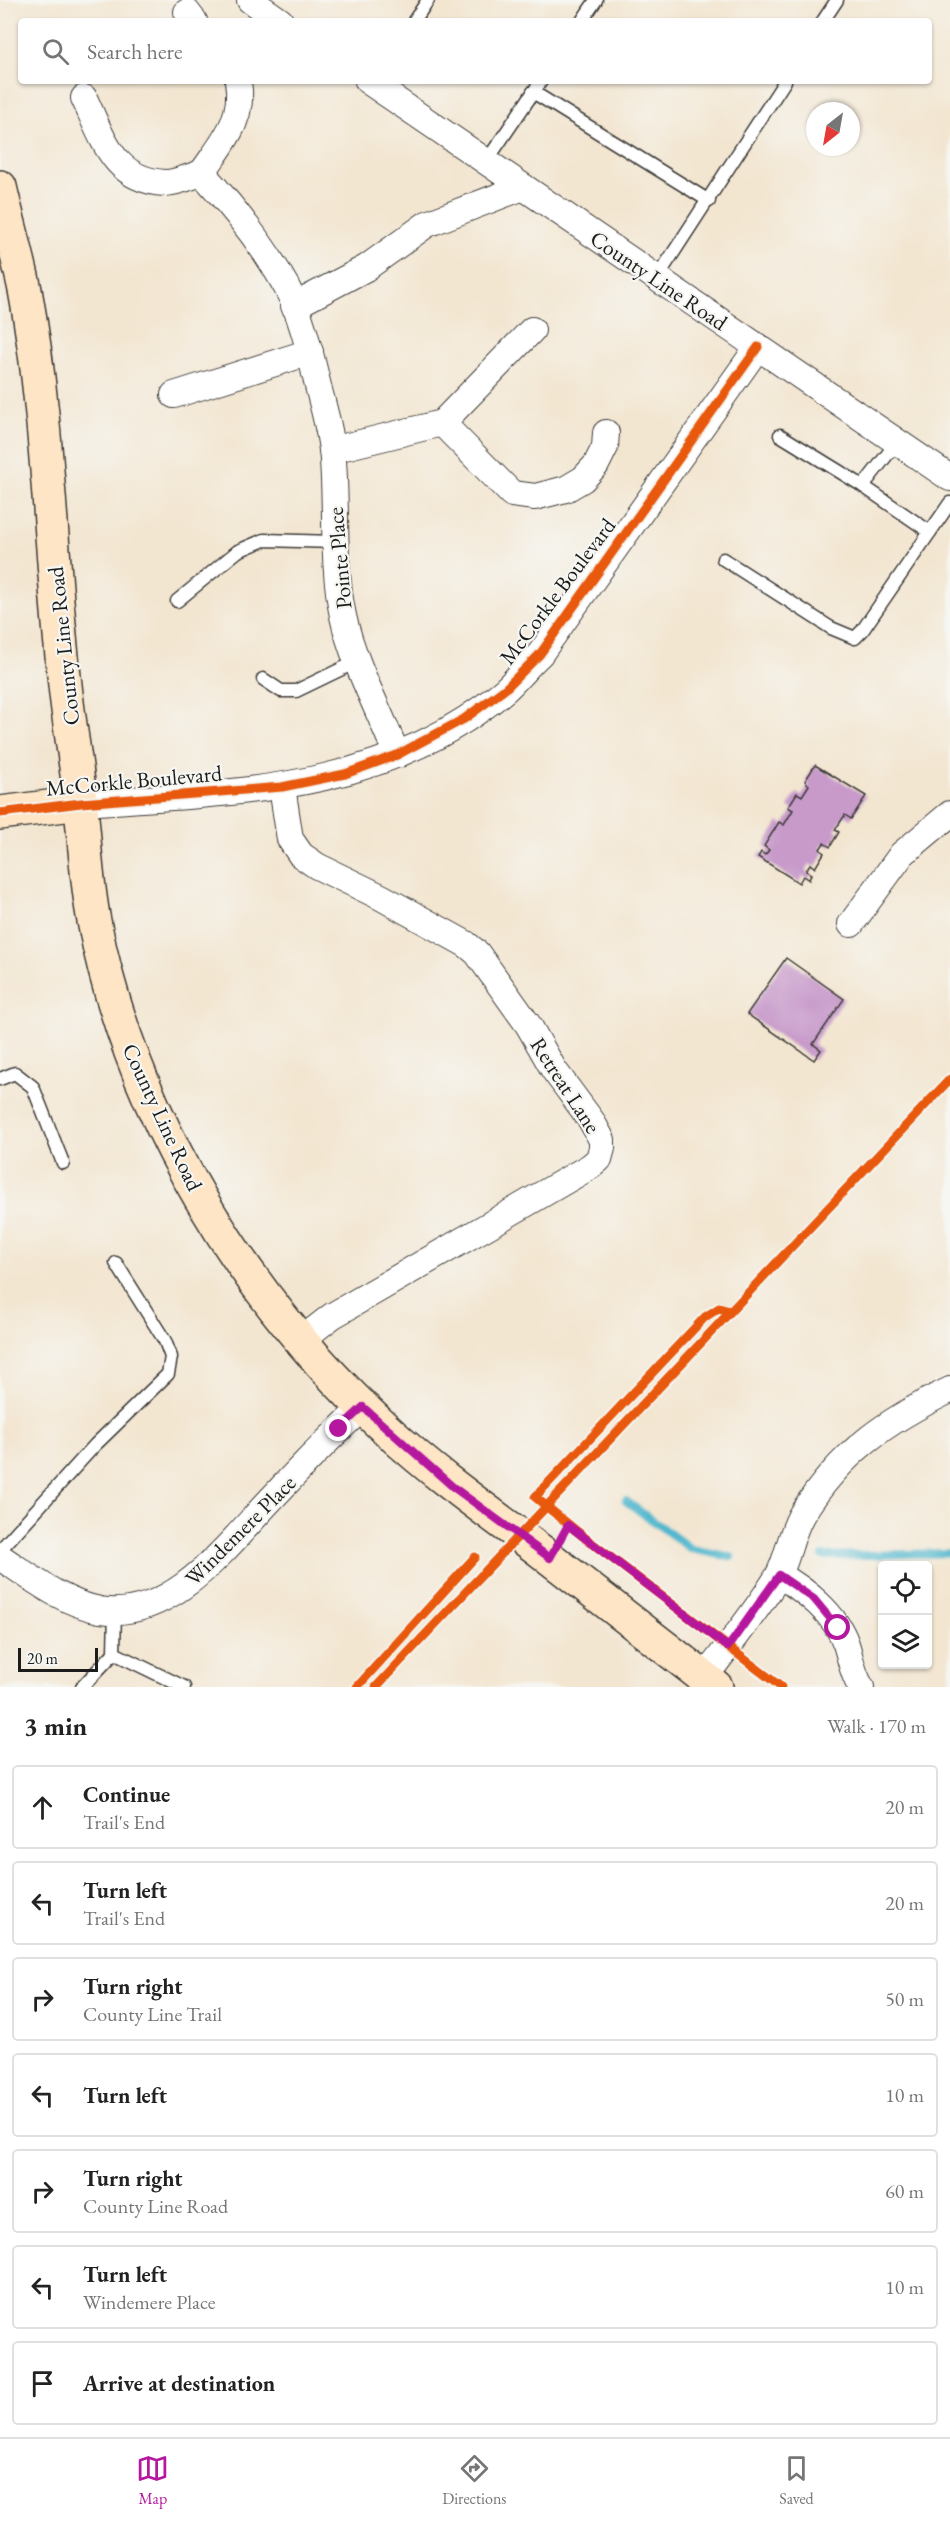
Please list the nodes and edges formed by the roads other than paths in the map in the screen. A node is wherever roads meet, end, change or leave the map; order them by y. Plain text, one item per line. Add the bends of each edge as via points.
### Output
1 (250, 0) edge
2 (428, 0) edge
3 (596, 0) edge
4 (837, 0) edge
5 (276, 18) edge
6 (416, 18) edge
7 (584, 18) edge
8 (825, 18) edge
9 (239, 84) edge
10 (374, 84) edge
11 (783, 84) edge
12 (537, 86) edge
13 (84, 98) dead end
14 (486, 162) junction
15 (202, 173) junction
16 (0, 187) edge
17 (523, 187) junction
18 (709, 201) junction
19 (657, 278) junction
20 (294, 306) junction
21 (532, 330) dead end
22 (758, 347) junction
23 (310, 352) junction
24 (174, 395) dead end
25 (442, 423) junction
26 (606, 433) dead end
27 (780, 435) dead end
28 (897, 441) junction
29 (332, 450) junction
30 (950, 478) edge
31 (863, 486) junction
32 (950, 503) edge
33 (930, 532) junction
34 (335, 542) junction
35 (723, 559) dead end
36 (177, 601) dead end
37 (356, 662) junction
38 (263, 679) dead end
39 (398, 755) junction
40 (282, 787) junction
41 (81, 803) junction
42 (0, 813) edge
43 (950, 813) edge
44 (851, 924) dead end
45 (0, 1079) edge
46 (63, 1163) dead end
47 (116, 1263) dead end
48 (301, 1340) junction
49 (950, 1390) edge
50 (363, 1407) junction
51 (0, 1550) edge
52 (0, 1557) edge
53 (779, 1575) junction
54 (115, 1610) junction
55 (114, 1653) junction
56 (710, 1682) edge
57 (82, 1687) edge
58 (184, 1687) edge
59 (861, 1687) edge

1 - 5 street
2 - 6 lane
3 - 7 lane
4 - 8 lane
9 - 15 street via 241,95 235,124
10 - 14 street, County Line Road
11 - 18 lane
12 - 14 lane
12 - 18 lane
13 - 15 street via 111,155 128,173 166,183
14 - 17 street, County Line Road
15 - 20 street, Pointe Place via 252,236 285,285
16 - 41 main road, County Line Road via 25,289 36,367 65,684
17 - 19 street, County Line Road
17 - 20 street via 427,224 366,268
18 - 19 lane
19 - 22 street, County Line Road
20 - 23 street, Pointe Place
21 - 25 street
22 - 28 street, County Line Road
22 - 39 street, McCorkle Boulevard via 540,654 505,689 465,719
23 - 24 street
23 - 29 street, Pointe Place
25 - 26 street via 512,494 535,497 566,489 583,479 601,456
25 - 29 street
27 - 31 lane
28 - 30 street, County Line Road
28 - 31 lane
29 - 34 street, Pointe Place
31 - 33 lane
32 - 33 lane
33 - 35 lane via 855,638 831,628
34 - 36 lane via 264,540 238,551
34 - 37 street, Pointe Place via 343,616
37 - 38 lane via 296,691 281,691
37 - 39 street, Pointe Place
39 - 40 street, McCorkle Boulevard via 345,774
40 - 41 street, McCorkle Boulevard
40 - 48 street, Retreat Lane via 291,840 301,855 477,953 602,1140 599,1159 591,1166 332,1316
41 - 42 main road, McCorkle Boulevard
41 - 48 main road, County Line Road via 94,921 121,1027 151,1102 214,1221
43 - 44 street via 902,854
45 - 46 lane via 15,1073 33,1087
47 - 51 lane via 165,1341 171,1357 168,1374 95,1445
48 - 50 main road, County Line Road
49 - 53 street via 892,1420 843,1461 802,1515
50 - 54 street, Windemere Place via 184,1586 145,1606
50 - 56 main road, County Line Road via 453,1487
52 - 54 street, Windemere Place via 72,1601 100,1610
53 - 56 street
53 - 59 street via 814,1599 838,1628
54 - 55 lane
55 - 57 lane
55 - 58 lane

